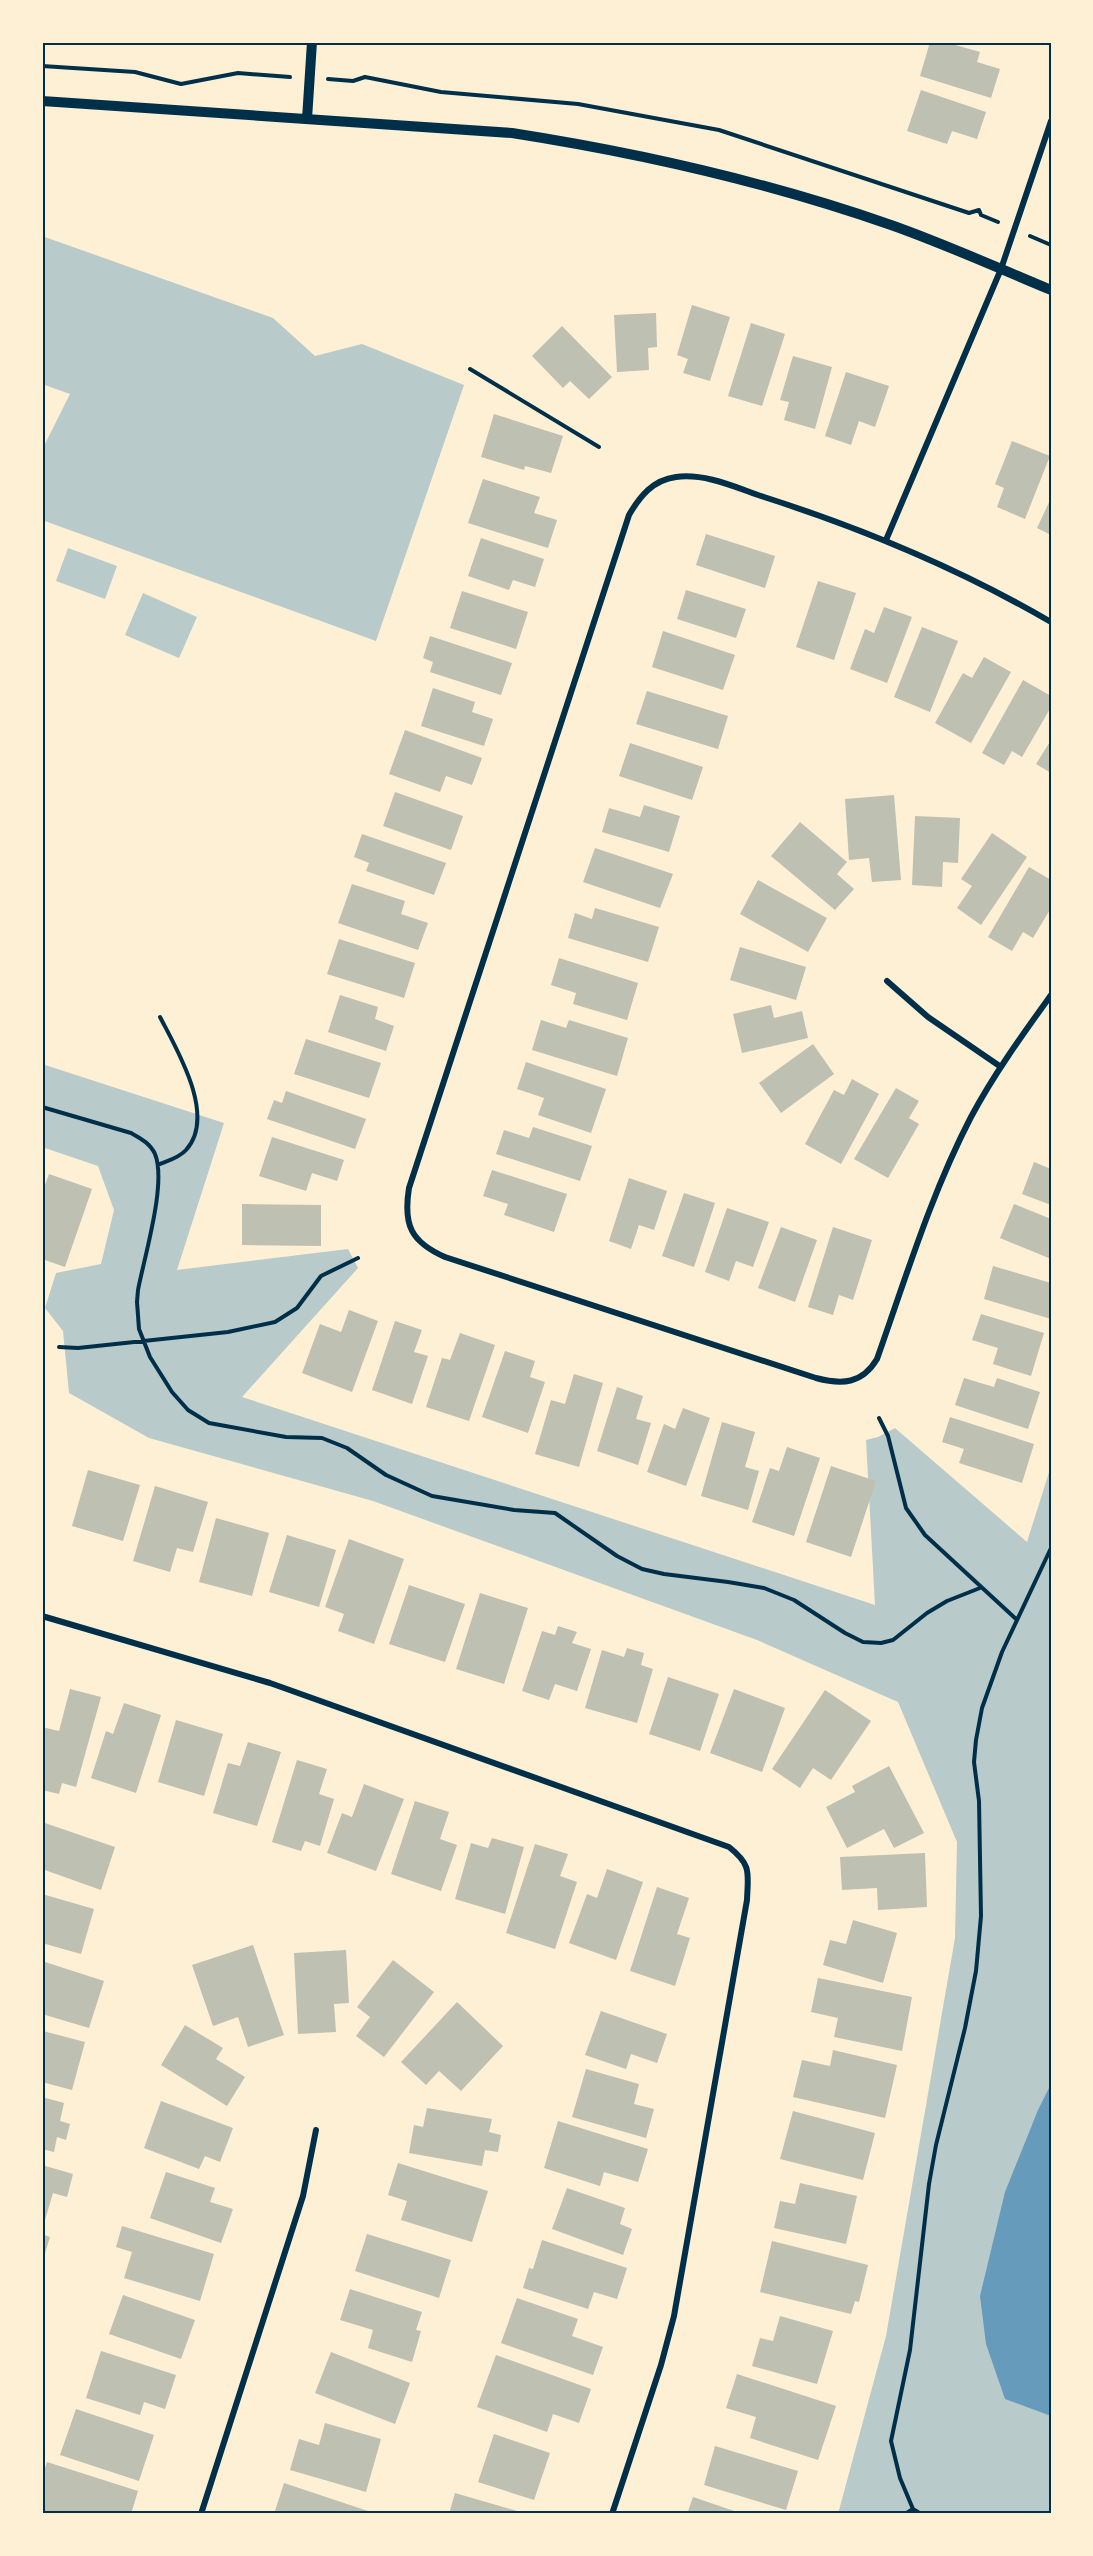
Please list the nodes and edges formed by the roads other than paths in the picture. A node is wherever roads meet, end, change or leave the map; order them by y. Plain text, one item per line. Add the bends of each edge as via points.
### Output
1 (312, 42) edge
2 (42, 101) edge
3 (307, 119) junction
4 (1051, 121) edge
5 (1001, 269) junction
6 (1051, 290) edge
7 (886, 540) junction
8 (1051, 622) edge
9 (887, 981) dead end
10 (1051, 994) edge
11 (1001, 1066) junction
12 (42, 1616) edge
13 (316, 2130) dead end
14 (201, 2514) edge
15 (612, 2514) edge

1 - 3 street
2 - 3 street
3 - 5 street via 512,133 655,159 780,190 880,221
4 - 5 street
5 - 6 street
5 - 7 street
7 - 8 street
7 - 11 street via 824,516 696,477 674,477 660,482 635,505 411,1182 406,1202 408,1221 422,1244 445,1257 816,1378 848,1382 870,1370 877,1359 940,1183 971,1117
9 - 11 street via 928,1017
10 - 11 street
12 - 15 street via 270,1683 729,1847 744,1859 747,1900 681,2283 661,2365
13 - 14 street via 303,2196

